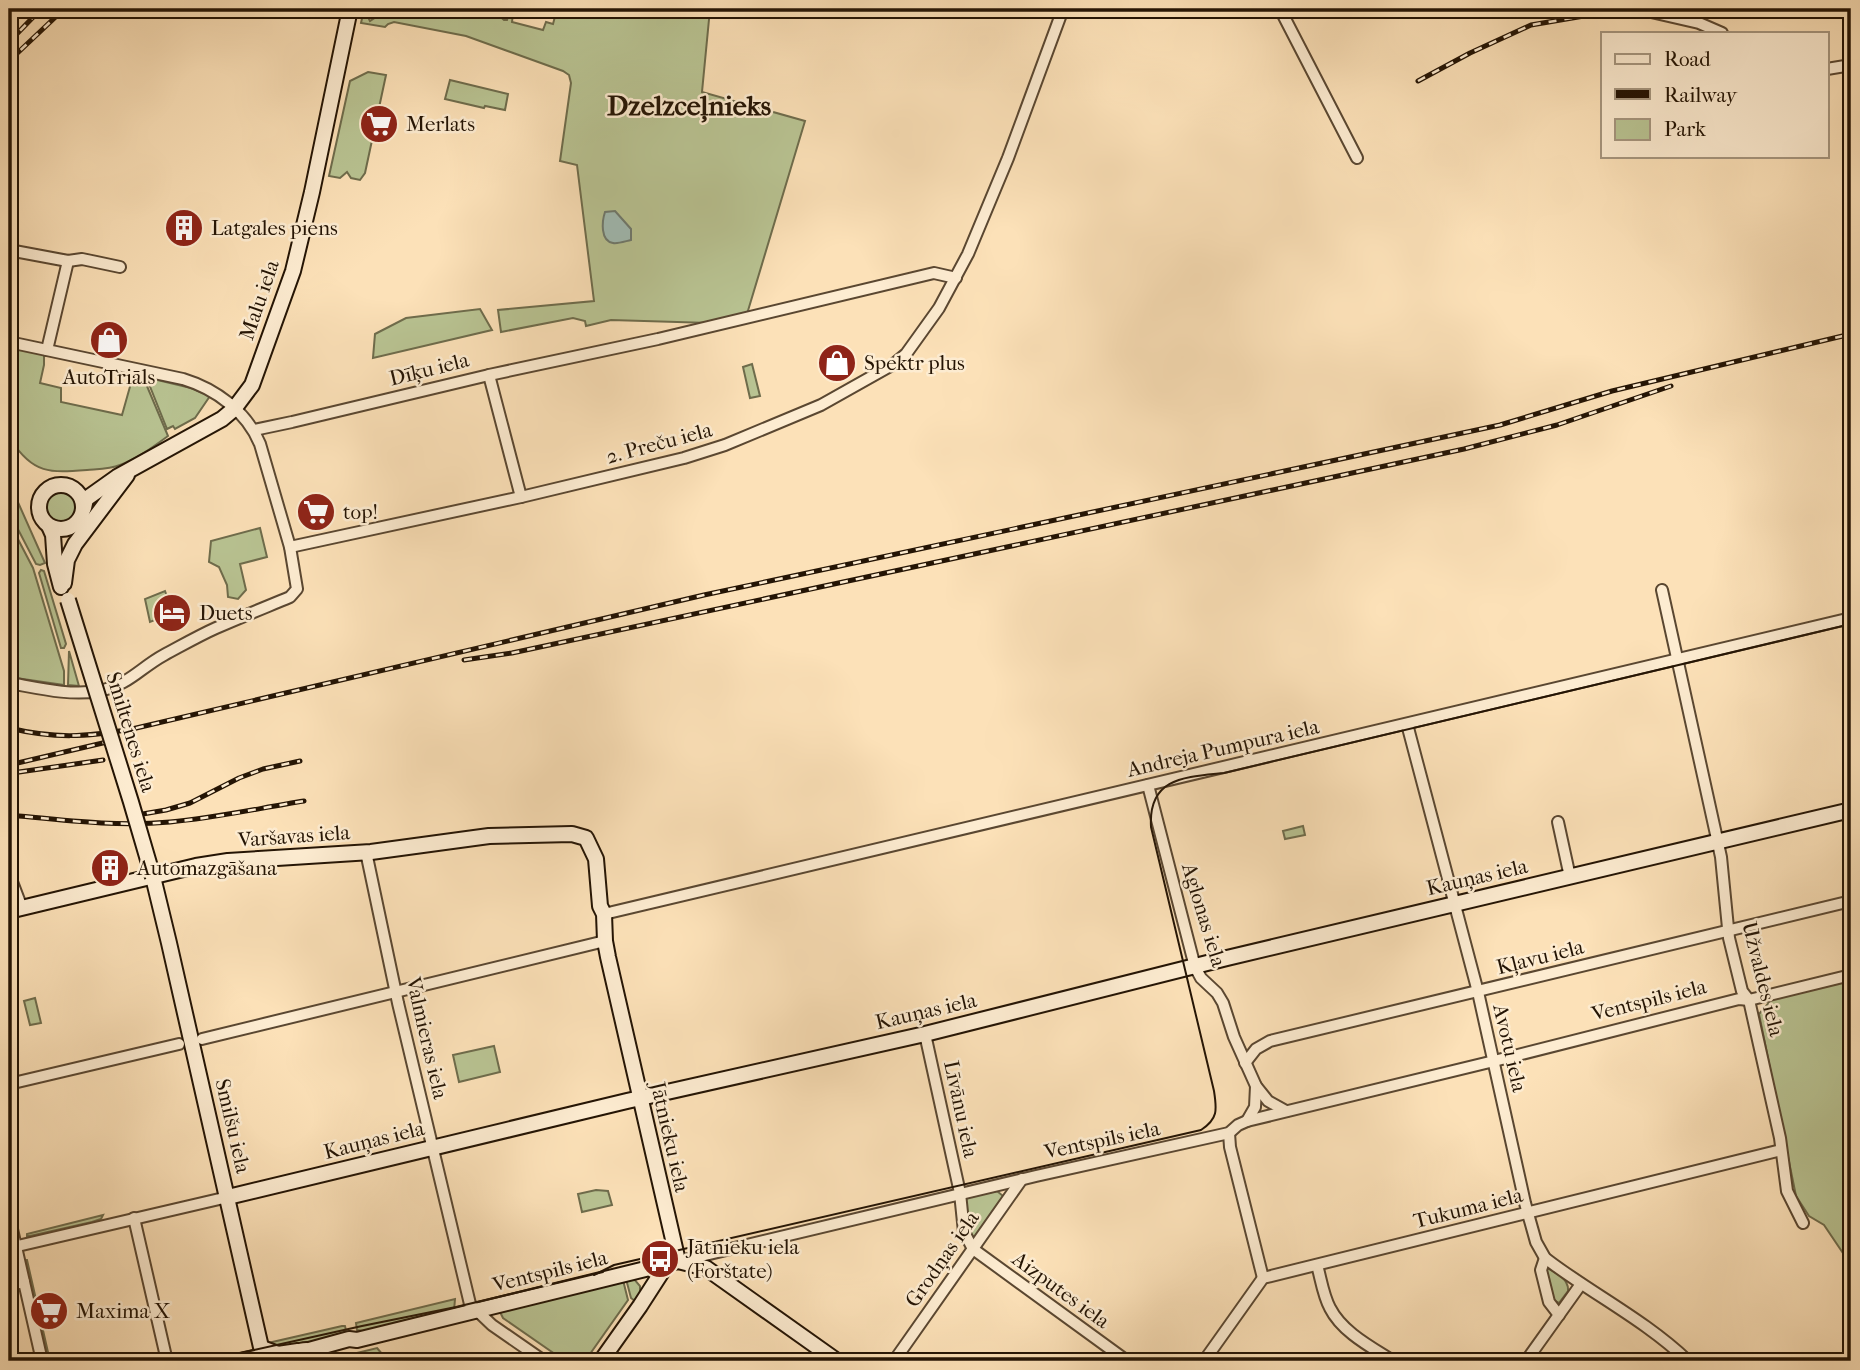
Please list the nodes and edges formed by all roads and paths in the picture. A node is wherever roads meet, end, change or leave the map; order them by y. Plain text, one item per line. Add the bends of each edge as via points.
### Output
1 (350, 9) edge
2 (1063, 9) edge
3 (1280, 9) edge
4 (1638, 9) edge
5 (1720, 32) edge
6 (1851, 65) edge
7 (1828, 69) edge
8 (1356, 158) dead end
9 (9, 250) edge
10 (68, 261) junction
11 (120, 267) dead end
12 (956, 278) junction
13 (9, 342) edge
14 (47, 350) junction
15 (489, 375) junction
16 (234, 409) junction
17 (254, 430) junction
18 (131, 470) junction
19 (117, 477) junction
20 (75, 489) junction
21 (521, 497) junction
22 (84, 508) junction
23 (48, 526) junction
24 (68, 529) junction
25 (290, 547) junction
26 (64, 583) junction
27 (1662, 590) dead end
28 (68, 600) junction
29 (1851, 618) edge
30 (1676, 660) junction
31 (9, 683) edge
32 (1407, 724) junction
33 (1148, 785) junction
34 (1851, 810) edge
35 (1558, 822) dead end
36 (586, 838) joint
37 (1718, 841) junction
38 (366, 852) junction
39 (9, 874) edge
40 (153, 877) junction
41 (1570, 877) junction
42 (1851, 901) edge
43 (1454, 904) junction
44 (15, 910) edge
45 (604, 914) junction
46 (1729, 931) junction
47 (605, 941) junction
48 (1195, 967) junction
49 (1851, 975) edge
50 (396, 992) junction
51 (1478, 992) junction
52 (1749, 1000) junction
53 (925, 1034) junction
54 (202, 1039) dead end
55 (179, 1044) dead end
56 (1494, 1061) junction
57 (1245, 1062) junction
58 (9, 1084) edge
59 (1256, 1086) junction
60 (640, 1098) junction
61 (1286, 1111) junction
62 (1247, 1121) junction
63 (1229, 1133) junction
64 (433, 1148) junction
65 (1781, 1150) junction
66 (1022, 1179) junction
67 (960, 1193) junction
68 (228, 1197) junction
69 (1528, 1213) junction
70 (9, 1216) edge
71 (134, 1218) junction
72 (1803, 1223) dead end
73 (12, 1247) edge
74 (973, 1249) junction
75 (1545, 1258) junction
76 (672, 1263) junction
77 (1317, 1265) junction
78 (1263, 1278) junction
79 (24, 1282) junction
80 (1581, 1284) junction
81 (9, 1285) edge
82 (477, 1311) junction
83 (1559, 1315) junction
84 (358, 1340) junction
85 (298, 1354) edge
86 (1851, 1355) edge
87 (256, 1358) edge
88 (1533, 1358) edge
89 (42, 1361) edge
90 (167, 1361) edge
91 (328, 1361) edge
92 (544, 1361) edge
93 (601, 1361) edge
94 (837, 1361) edge
95 (894, 1361) edge
96 (1127, 1361) edge
97 (1204, 1361) edge
98 (1393, 1361) edge
99 (1688, 1361) edge
100 (1847, 1361) edge

1 - 16 street, Malu iela via 293,271 252,385
2 - 12 street, 2. Preču iela via 1008,158
3 - 8 street
4 - 5 street
6 - 7 street
9 - 10 street
10 - 11 street via 82,259
10 - 14 street
12 - 15 street via 934,273
12 - 21 street, 2. Preču iela via 906,354 843,394 725,446
13 - 14 street
14 - 16 street via 199,384
15 - 17 street, Dīķu iela
15 - 21 street, Dīķu iela
16 - 17 street
16 - 18 street, Smiltenes iela
17 - 25 street
18 - 19 street, Smiltenes iela
18 - 26 street, Smiltenes iela via 75,544
19 - 20 street, Smiltenes iela
19 - 22 street, Smiltenes iela via 86,499
20 - 22 street
20 - 23 street, Smiltenes iela via 58,485 43,494 39,511
21 - 25 street, 2. Preču iela
22 - 24 street, Smiltenes iela via 81,519
23 - 24 street
23 - 28 street, Smiltenes iela
24 - 26 street, Smiltenes iela via 61,545
25 - 31 street via 297,589 290,597 214,629 155,660 134,678 102,690 75,692
26 - 28 street, Smiltenes iela
27 - 30 street, Užvaldes iela
28 - 40 street, Smiltenes iela, bridge
29 - 30 street, Andreja Pumpura iela
30 - 32 street, Andreja Pumpura iela
30 - 37 street, Užvaldes iela
32 - 33 street, Andreja Pumpura iela
32 - 43 street, Avotu iela
33 - 45 street, Andreja Pumpura iela
33 - 48 street, Aglonas iela
34 - 37 street, Kauņas iela
35 - 41 street
36 - 38 street, Varšavas iela via 572,834 489,836
36 - 45 street, Jātnieku iela via 596,859
37 - 41 street, Kauņas iela
37 - 46 street, Užvaldes iela
38 - 40 street, Varšavas iela via 228,861
38 - 50 street, Valmieras iela
39 - 44 street
40 - 44 street, Varšavas iela
40 - 68 street, Smilšu iela
41 - 43 street, Kauņas iela
42 - 46 street, Kļavu iela
43 - 48 street, Kauņas iela
43 - 51 street, Avotu iela
45 - 47 street, Jātnieku iela
46 - 51 street, Kļavu iela
46 - 52 street, Užvaldes iela via 1739,980
47 - 50 street
47 - 60 street, Jātnieku iela
48 - 53 street, Kauņas iela
48 - 57 street, Aglonas iela via 1223,1003
49 - 52 street, Ventspils iela
50 - 54 street
50 - 64 street, Valmieras iela
51 - 56 street, Avotu iela
51 - 57 street, Kļavu iela via 1270,1041
52 - 56 street, Ventspils iela via 1738,999
52 - 65 street, Užvaldes iela
53 - 60 street, Kauņas iela
53 - 67 street, Līvānu iela
55 - 58 street
56 - 61 street, Ventspils iela
56 - 69 street, Avotu iela
57 - 59 street, Aglonas iela
59 - 61 street, Aglonas iela via 1268,1101
59 - 62 street via 1255,1107
60 - 64 street, Kauņas iela
60 - 76 street, Jātnieku iela
61 - 62 street, Ventspils iela
62 - 63 street, Ventspils iela
63 - 66 street, Ventspils iela
63 - 78 street
64 - 68 street, Kauņas iela
64 - 82 street, Valmieras iela via 470,1304
65 - 69 street, Tukuma iela
65 - 72 street, Užvaldes iela via 1787,1191
66 - 67 street, Ventspils iela
66 - 74 street, Grodņas iela
67 - 74 street, Līvānu iela via 964,1232
67 - 76 street, Ventspils iela
68 - 71 street, Kauņas iela
68 - 87 street, Smilšu iela
69 - 75 street, Avotu iela
69 - 77 street, Tukuma iela
70 - 73 street
71 - 73 street, Kauņas iela
71 - 90 street
73 - 79 street
74 - 95 street, Grodņas iela
74 - 96 street, Aizputes iela
75 - 80 street
75 - 83 street, Avotu iela via 1541,1270 1549,1303
76 - 82 street, Ventspils iela
76 - 93 street
76 - 94 street via 706,1268
77 - 78 street, Tukuma iela
77 - 98 street via 1335,1317
78 - 97 street
79 - 81 street
79 - 89 street
80 - 83 street
80 - 99 street via 1645,1325
82 - 84 street, Ventspils iela
82 - 92 street, Valmieras iela
83 - 88 street
84 - 85 street, Ventspils iela
84 - 91 street, Ventspils iela
85 - 87 street, Smilšu iela
85 - 91 street via 320,1354
86 - 100 street

